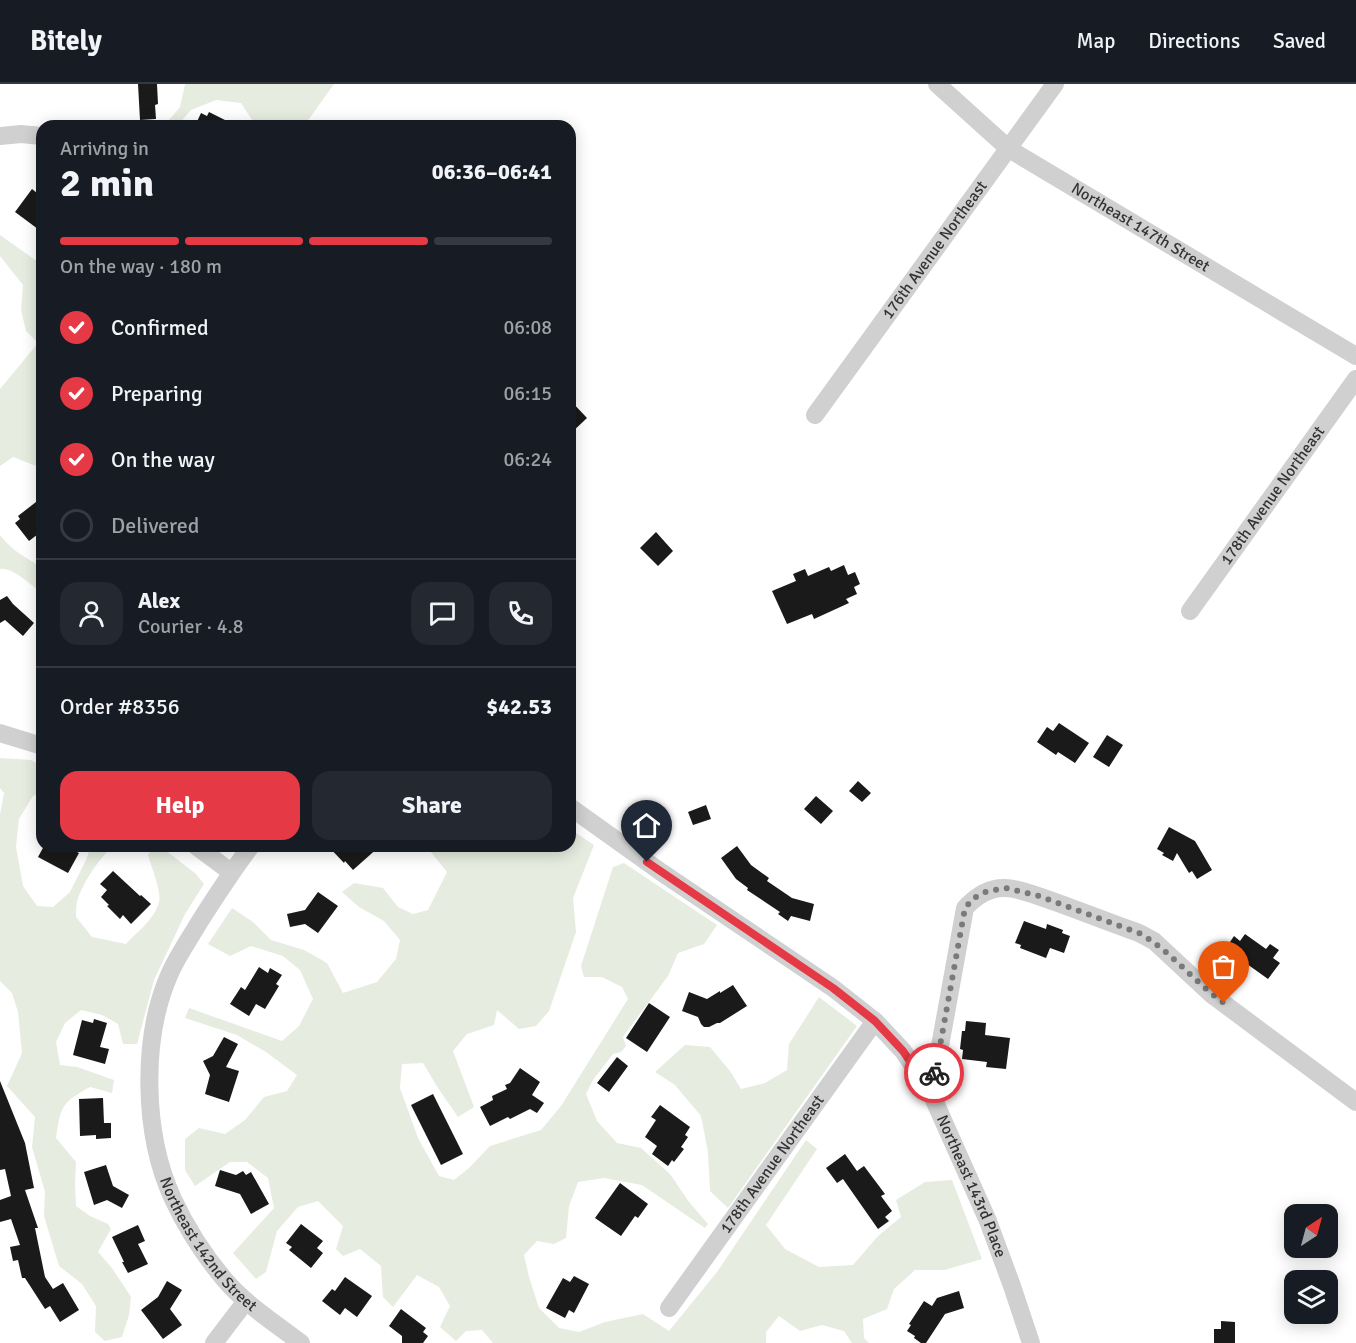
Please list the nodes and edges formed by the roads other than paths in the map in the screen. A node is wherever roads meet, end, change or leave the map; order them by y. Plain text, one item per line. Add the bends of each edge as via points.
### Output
1 (937, 84) edge
2 (1055, 84) edge
3 (36, 135) edge
4 (0, 136) edge
5 (1009, 149) junction
6 (1356, 356) edge
7 (1356, 379) edge
8 (815, 415) dead end
9 (1190, 611) dead end
10 (0, 734) edge
11 (36, 741) edge
12 (576, 811) edge
13 (204, 852) edge
14 (246, 852) edge
15 (231, 872) junction
16 (875, 1021) junction
17 (930, 1091) junction
18 (1356, 1102) edge
19 (246, 1301) junction
20 (669, 1308) dead end
21 (214, 1343) edge
22 (301, 1343) edge
23 (1031, 1343) edge

1 - 5 street, Northeast 147th Street
2 - 5 street, 176th Avenue Northeast
3 - 4 street
5 - 6 street, Northeast 147th Street
5 - 8 street, 176th Avenue Northeast
7 - 9 street, 178th Avenue Northeast
10 - 11 street
12 - 16 street, Northeast 143rd Place
13 - 15 street
14 - 15 street, Northeast 142nd Street
15 - 19 street, Northeast 142nd Street via 170,974 152,1041 149,1079 158,1158 172,1197 224,1279
16 - 17 street, Northeast 143rd Place via 903,1051
16 - 20 street, 178th Avenue Northeast
17 - 18 street via 965,908 983,893 1006,888 1039,896 1154,941 1211,994
17 - 23 street, Northeast 143rd Place via 988,1221
19 - 21 street
19 - 22 street, Northeast 142nd Street

